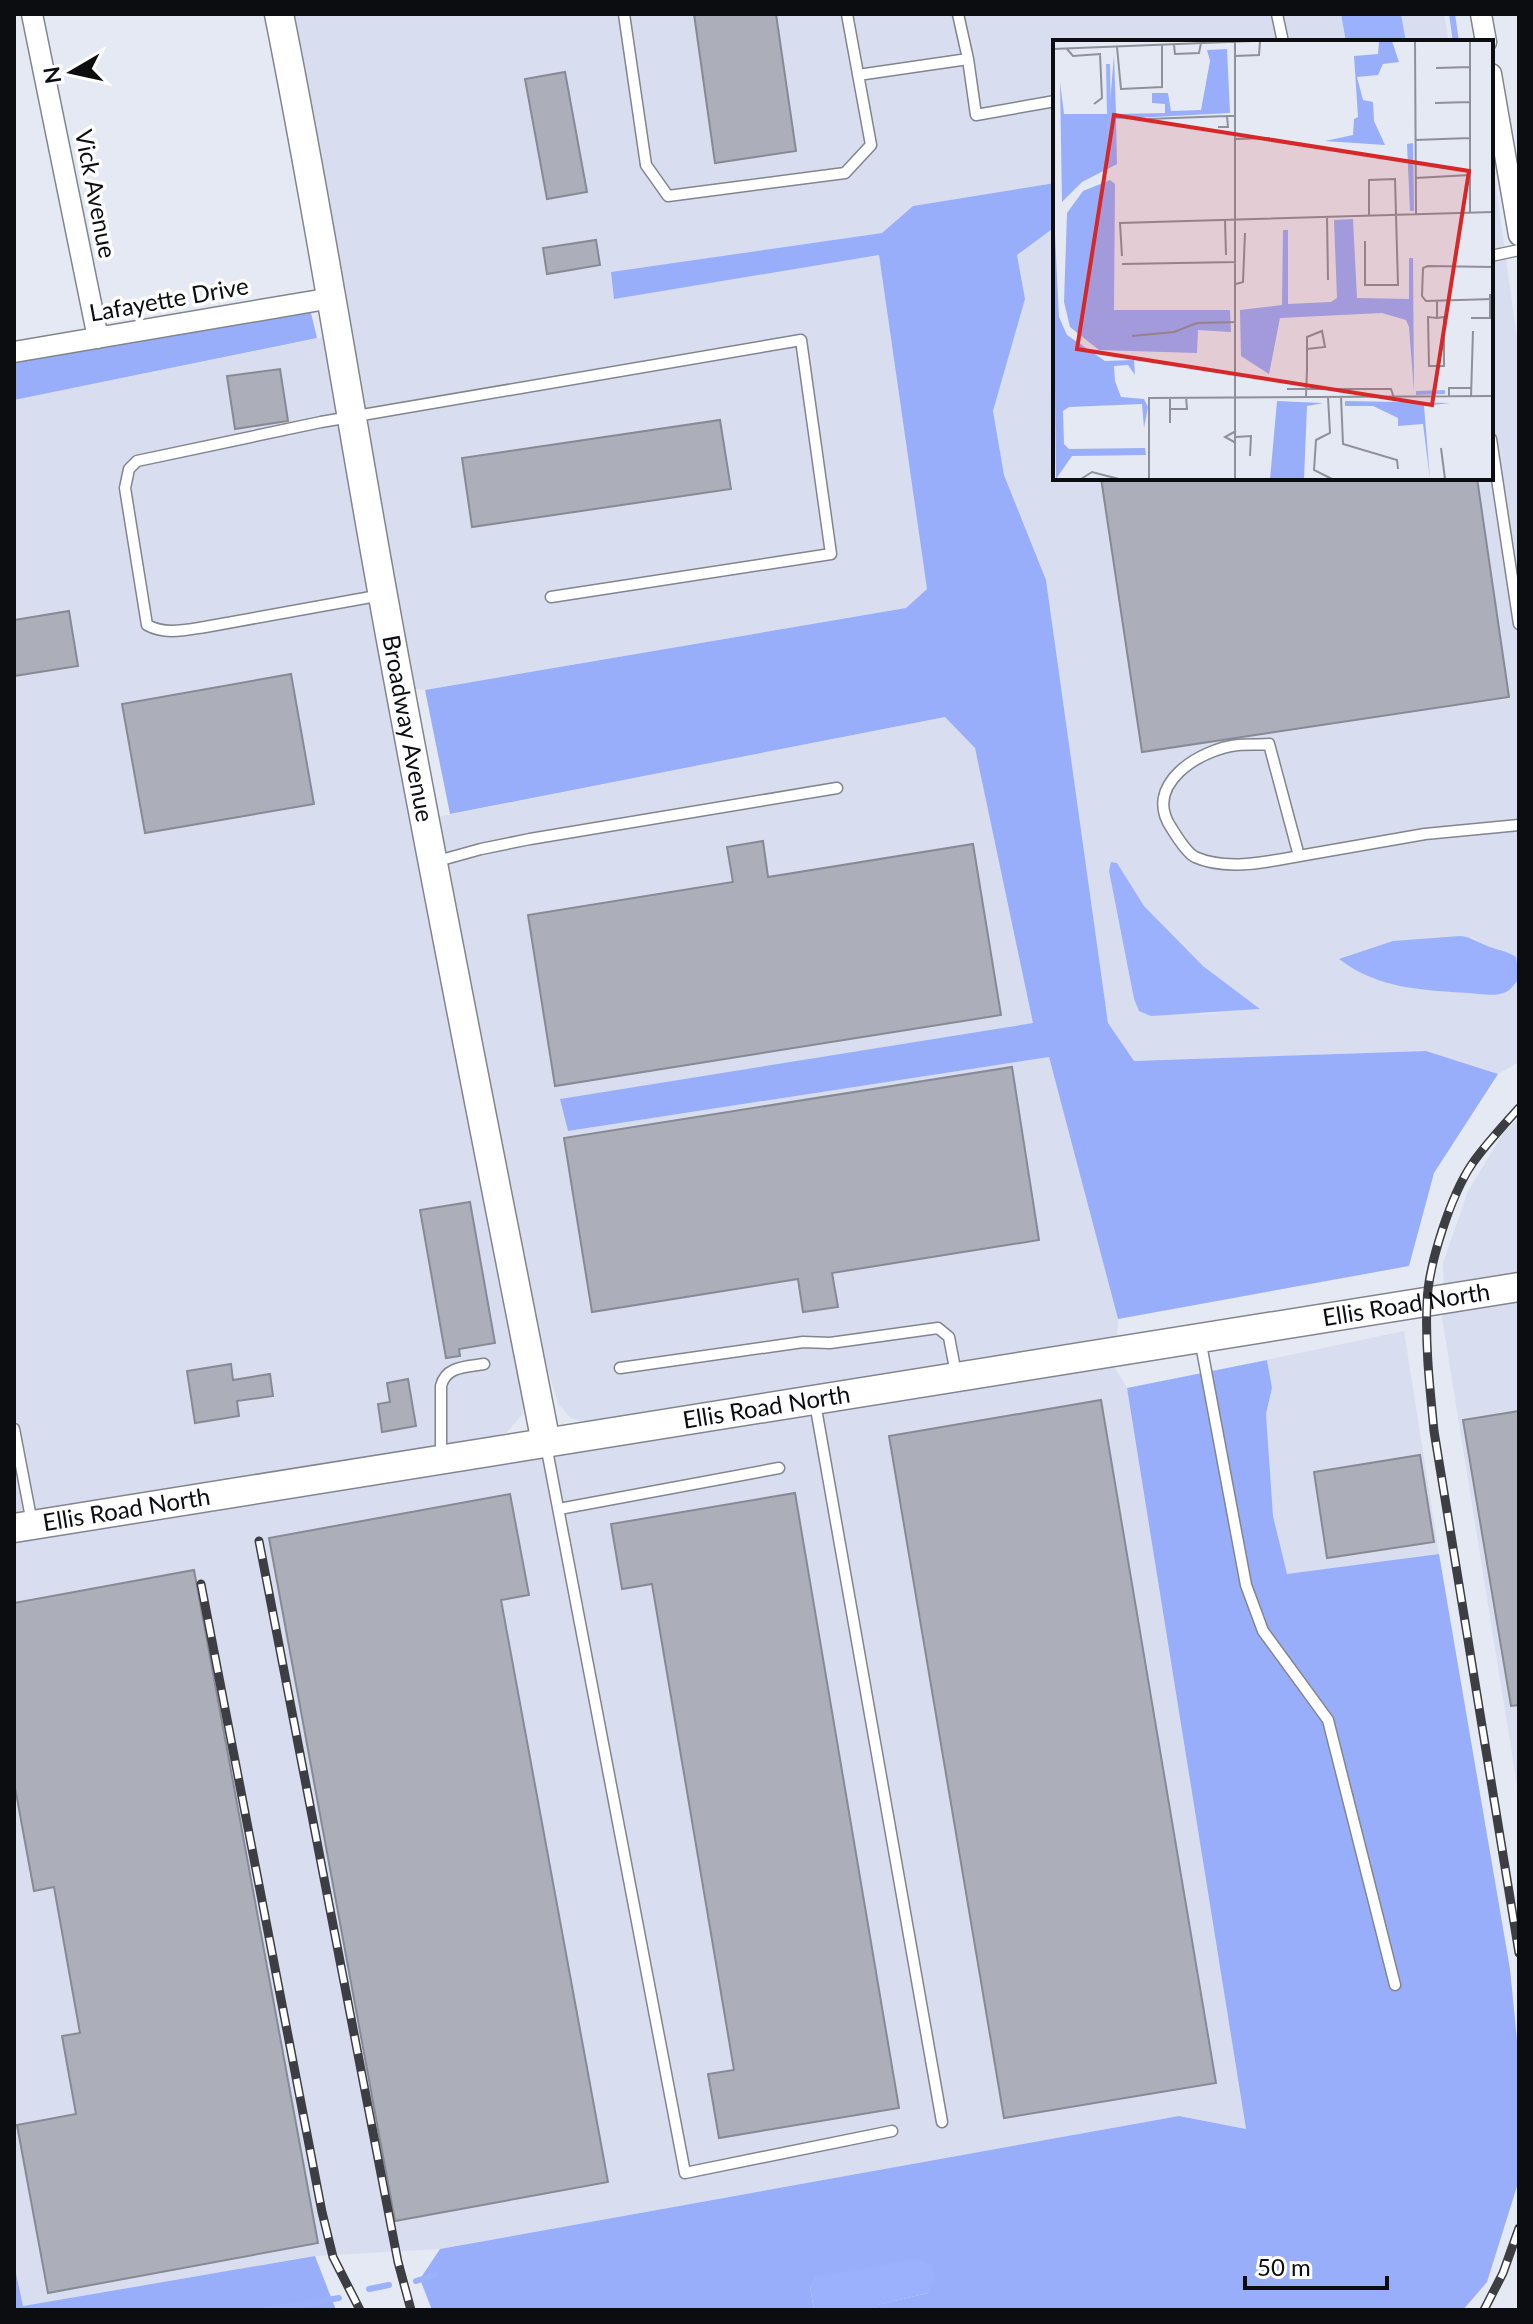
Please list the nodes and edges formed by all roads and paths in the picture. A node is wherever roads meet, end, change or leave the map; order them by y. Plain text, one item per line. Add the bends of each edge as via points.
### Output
1 (32, 14) edge
2 (279, 14) edge
3 (624, 14) edge
4 (847, 14) edge
5 (958, 14) edge
6 (1277, 14) edge
7 (1481, 14) edge
8 (1283, 40) edge
9 (1486, 40) edge
10 (968, 59) junction
11 (858, 75) junction
12 (1493, 86) edge
13 (1053, 101) edge
14 (1519, 235) edge
15 (1519, 250) edge
16 (1493, 256) edge
17 (332, 298) junction
18 (98, 338) junction
19 (14, 352) edge
20 (352, 418) junction
21 (1493, 452) edge
22 (382, 595) junction
23 (551, 597) dead end
24 (1519, 624) edge
25 (837, 788) dead end
26 (1519, 825) edge
27 (1299, 856) junction
28 (432, 863) junction
29 (1519, 1287) edge
30 (1200, 1337) junction
31 (484, 1364) dead end
32 (620, 1368) dead end
33 (957, 1376) junction
34 (814, 1400) junction
35 (14, 1429) edge
36 (546, 1443) junction
37 (441, 1460) junction
38 (779, 1468) dead end
39 (559, 1509) junction
40 (23, 1526) edge
41 (1395, 1985) dead end
42 (942, 2122) dead end
43 (892, 2131) dead end

1 - 18 street, Vick Avenue
2 - 17 street, Broadway Avenue
3 - 11 lane via 646,165 668,196 845,173 871,145
4 - 11 lane
5 - 10 lane
6 - 8 lane
7 - 9 street
10 - 11 lane
10 - 13 lane via 976,115
12 - 14 street
15 - 16 lane
17 - 18 street, Lafayette Drive
17 - 20 street, Broadway Avenue
18 - 19 street, Lafayette Drive
20 - 22 street, Broadway Avenue
20 - 22 lane via 137,461 129,469 125,488 147,625 178,631
20 - 23 lane via 801,340 831,554
21 - 24 lane
22 - 28 street, Broadway Avenue
25 - 28 lane via 530,839
26 - 27 lane via 1425,834
27 - 27 lane via 1225,864 1193,856 1169,826 1162,800 1169,781 1197,758 1236,745 1269,744
28 - 36 street, Broadway Avenue
29 - 30 street, Ellis Road North
30 - 33 street, Ellis Road North
30 - 41 lane via 1246,1585 1263,1631 1328,1720
31 - 37 lane via 455,1368 443,1376
32 - 33 lane via 938,1328 949,1337
33 - 34 street, Ellis Road North
34 - 36 street, Ellis Road North
34 - 42 lane
35 - 40 lane
36 - 37 street, Ellis Road North
36 - 39 lane
37 - 40 street, Ellis Road North
38 - 39 lane
39 - 43 lane via 685,2173

